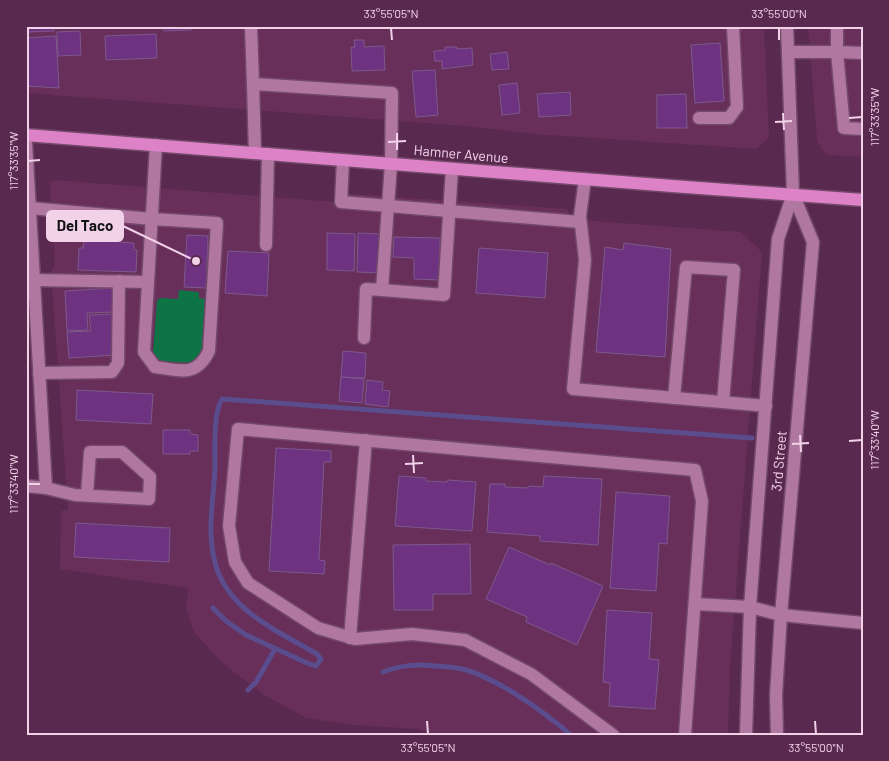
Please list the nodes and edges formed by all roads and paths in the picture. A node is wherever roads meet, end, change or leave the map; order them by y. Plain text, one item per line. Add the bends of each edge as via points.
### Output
1 (251, 26) edge
2 (733, 26) edge
3 (787, 26) edge
4 (838, 26) edge
5 (788, 52) junction
6 (837, 52) junction
7 (863, 53) edge
8 (254, 84) junction
9 (699, 118) dead end
10 (863, 129) edge
11 (26, 134) edge
12 (26, 142) edge
13 (156, 145) junction
14 (255, 154) junction
15 (268, 154) junction
16 (343, 160) junction
17 (390, 164) junction
18 (452, 169) junction
19 (585, 179) junction
20 (793, 194) junction
21 (863, 200) edge
22 (388, 207) junction
23 (30, 208) junction
24 (450, 212) junction
25 (152, 219) junction
26 (580, 222) junction
27 (266, 245) dead end
28 (30, 260) edge
29 (34, 280) junction
30 (120, 281) junction
31 (148, 282) junction
32 (382, 290) junction
33 (31, 321) edge
34 (364, 338) dead end
35 (39, 372) junction
36 (674, 398) junction
37 (723, 402) junction
38 (766, 406) junction
39 (366, 440) junction
40 (26, 486) edge
41 (46, 488) junction
42 (88, 496) junction
43 (695, 604) junction
44 (750, 607) junction
45 (781, 615) junction
46 (863, 622) edge
47 (350, 638) junction
48 (613, 735) edge
49 (685, 735) edge
50 (746, 735) edge
51 (777, 735) edge

1 - 8 street
2 - 9 street via 737,106 729,118
3 - 5 street, 3rd Street
4 - 6 street
5 - 6 street
5 - 20 street, 3rd Street
6 - 7 street
6 - 10 street via 844,128
8 - 14 street
8 - 17 street via 392,93
11 - 13 main road, Hamner Avenue
12 - 23 street
13 - 14 main road, Hamner Avenue
13 - 25 street
14 - 15 main road, Hamner Avenue
15 - 16 main road, Hamner Avenue
15 - 27 street
16 - 17 main road, Hamner Avenue
16 - 22 street via 341,202
17 - 18 main road, Hamner Avenue
17 - 22 street
18 - 19 main road, Hamner Avenue
18 - 24 street
19 - 20 main road, Hamner Avenue
19 - 26 street
20 - 21 main road, Hamner Avenue
20 - 38 street, 3rd Street via 778,239
20 - 45 street, 3rd Street via 813,242
22 - 24 street
22 - 32 street
23 - 25 street
23 - 28 street
24 - 26 street
24 - 32 street via 444,295
25 - 31 street
25 - 31 street via 217,223 209,351 196,369 155,367 144,352
26 - 36 street via 585,260 573,389
28 - 29 street
29 - 30 street
29 - 33 street
30 - 31 street
30 - 35 street via 118,363 112,372
32 - 34 street via 366,289
33 - 35 street
35 - 41 street
36 - 37 street
36 - 37 street via 686,266 734,270
37 - 38 street
38 - 44 street, 3rd Street
39 - 43 street via 695,470 702,501
39 - 47 street
39 - 47 street via 238,429 229,526 235,562 248,583 318,628
40 - 41 street
41 - 42 street
42 - 42 street via 149,499 150,477 122,452 90,452
43 - 44 street
43 - 49 street
44 - 45 street
44 - 50 street, 3rd Street
45 - 46 street
45 - 51 street, 3rd Street
47 - 48 street via 412,634 466,640 531,674

